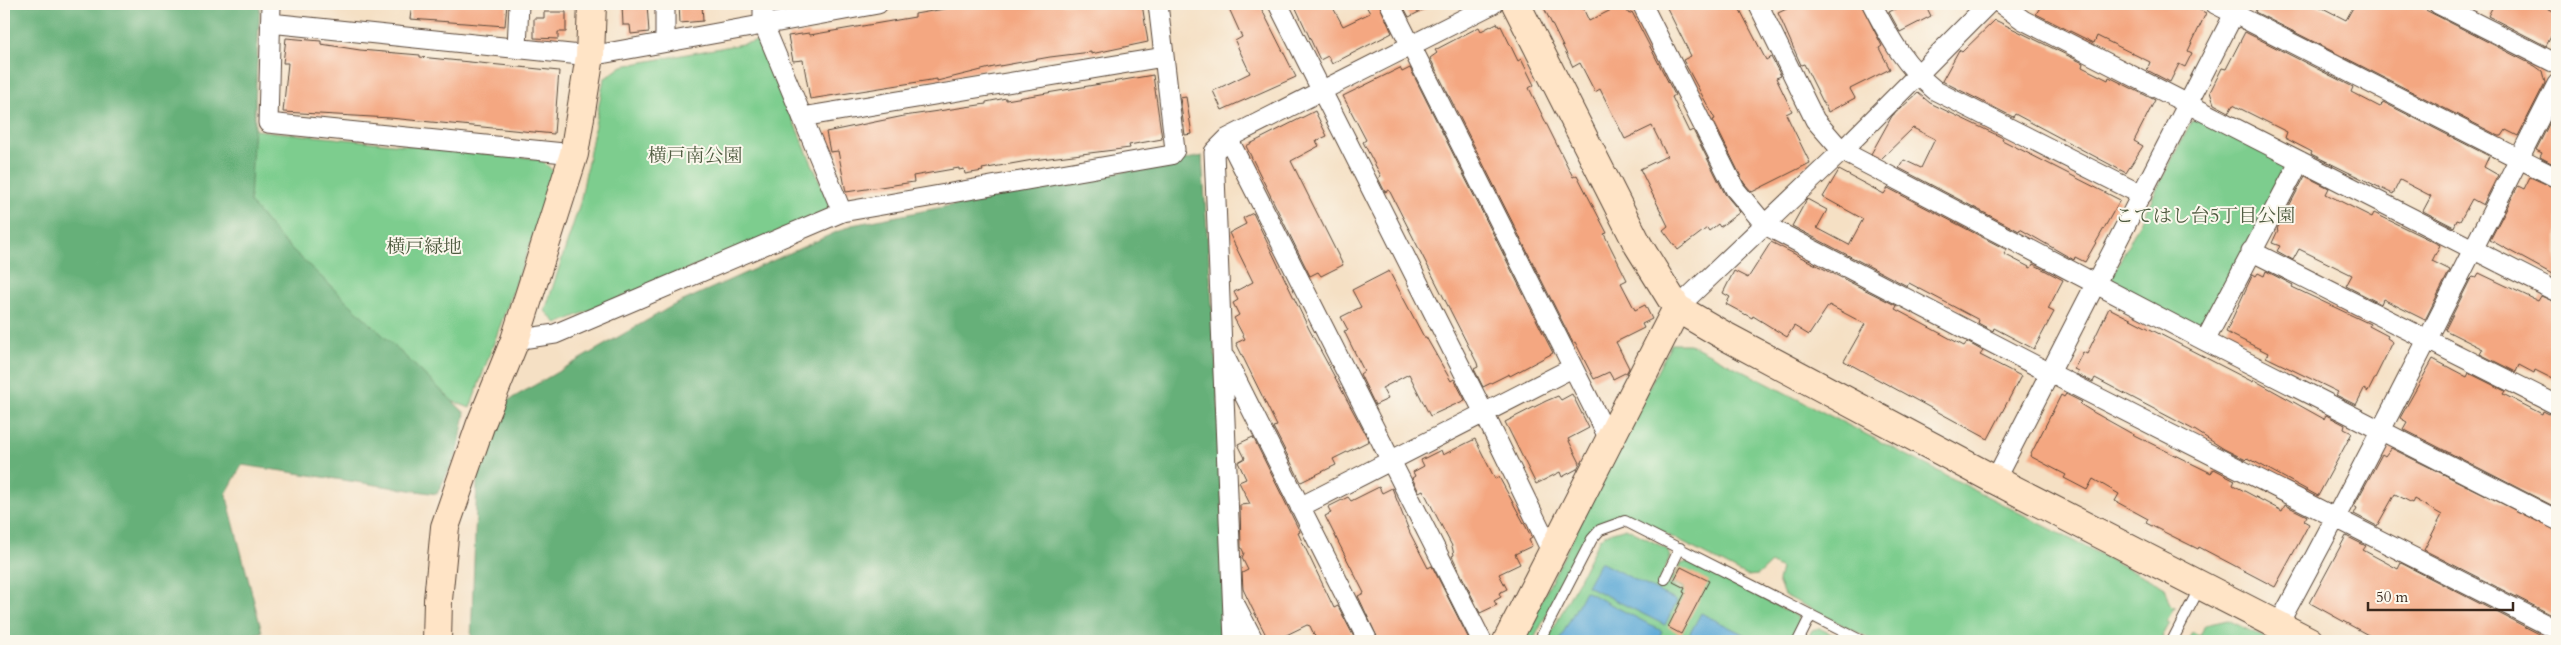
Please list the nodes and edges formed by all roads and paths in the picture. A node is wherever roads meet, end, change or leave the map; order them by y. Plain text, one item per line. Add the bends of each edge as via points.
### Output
1 (6, 4) edge
2 (271, 4) edge
3 (519, 4) edge
4 (592, 4) edge
5 (665, 4) edge
6 (763, 4) edge
7 (878, 4) edge
8 (1158, 4) edge
9 (1278, 4) edge
10 (1390, 4) edge
11 (1493, 4) edge
12 (1516, 4) edge
13 (1642, 4) edge
14 (1758, 4) edge
15 (1872, 4) edge
16 (1988, 4) edge
17 (2001, 4) edge
18 (2215, 4) edge
19 (2438, 4) edge
20 (2236, 9) edge
21 (270, 22) junction
22 (763, 23) junction
23 (4, 29) edge
24 (665, 41) junction
25 (1411, 45) junction
26 (517, 48) junction
27 (590, 56) junction
28 (1164, 57) junction
29 (2557, 64) edge
30 (1916, 75) junction
31 (2557, 84) edge
32 (1322, 91) junction
33 (2187, 102) junction
34 (802, 117) junction
35 (1228, 138) junction
36 (1842, 151) junction
37 (574, 154) junction
38 (2519, 159) junction
39 (2300, 161) junction
40 (2557, 178) edge
41 (2142, 195) junction
42 (842, 212) junction
43 (1765, 225) junction
44 (2473, 248) junction
45 (2252, 251) junction
46 (2096, 283) junction
47 (2557, 292) edge
48 (1677, 308) junction
49 (2427, 339) junction
50 (515, 340) junction
51 (2205, 341) junction
52 (1223, 353) junction
53 (1572, 368) junction
54 (2050, 373) junction
55 (2557, 405) edge
56 (1484, 413) junction
57 (2379, 430) junction
58 (1610, 440) junction
59 (1390, 461) junction
60 (1995, 480) junction
61 (1300, 507) junction
62 (2336, 518) junction
63 (2557, 520) edge
64 (1680, 548) junction
65 (1552, 553) junction
66 (1665, 579) dead end
67 (2201, 586) junction
68 (1232, 598) junction
69 (1812, 615) junction
70 (2278, 625) junction
71 (2557, 630) edge
72 (437, 641) edge
73 (1234, 641) edge
74 (1254, 641) edge
75 (1368, 641) edge
76 (1482, 641) edge
77 (1507, 641) edge
78 (1539, 641) edge
79 (1798, 641) edge
80 (1862, 641) edge
81 (2172, 641) edge
82 (2309, 641) edge

1 - 23 path
2 - 21 street
3 - 26 street
4 - 27 street
5 - 24 street
6 - 22 street
7 - 22 street
8 - 28 street
9 - 32 street
10 - 25 street
11 - 25 street
12 - 48 street via 1638,245
13 - 43 street via 1735,189
14 - 36 street via 1815,120
15 - 30 street via 1890,40
16 - 30 street
17 - 33 street via 2023,20
18 - 20 street
19 - 29 street
20 - 33 street
20 - 38 street
21 - 26 street
21 - 37 street via 268,123
22 - 24 street
22 - 34 street
24 - 27 street
25 - 32 street
25 - 53 street
26 - 27 street
27 - 37 street
28 - 34 street
28 - 42 street via 1175,150 1171,155
30 - 36 street
30 - 41 street via 1936,90
31 - 38 street
32 - 35 street
32 - 56 street
33 - 39 street
33 - 41 street
34 - 42 street
35 - 52 street via 1214,152
35 - 59 street
36 - 43 street
36 - 46 street
37 - 50 street
38 - 40 street
38 - 44 street
39 - 44 street
39 - 45 street
41 - 46 street
42 - 50 street via 555,334
43 - 48 street
43 - 54 street
44 - 47 street
44 - 49 street
45 - 49 street
45 - 51 street
46 - 51 street
46 - 54 street
48 - 58 street
48 - 60 street
49 - 55 street
49 - 57 street
50 - 72 street via 480,426 445,527
51 - 57 street
52 - 61 street
52 - 68 street
53 - 56 street
53 - 58 street
54 - 60 street
54 - 62 street
56 - 59 street
56 - 65 street
57 - 62 street
57 - 63 street
58 - 65 street
59 - 61 street
59 - 76 street
60 - 67 street
61 - 75 street
62 - 70 street
62 - 71 street
64 - 66 lane
64 - 69 lane
64 - 78 lane via 1625,521 1600,530 1592,538
65 - 77 street
67 - 70 street
67 - 81 lane
68 - 73 street
68 - 74 street
69 - 79 lane
69 - 80 lane
70 - 82 street

